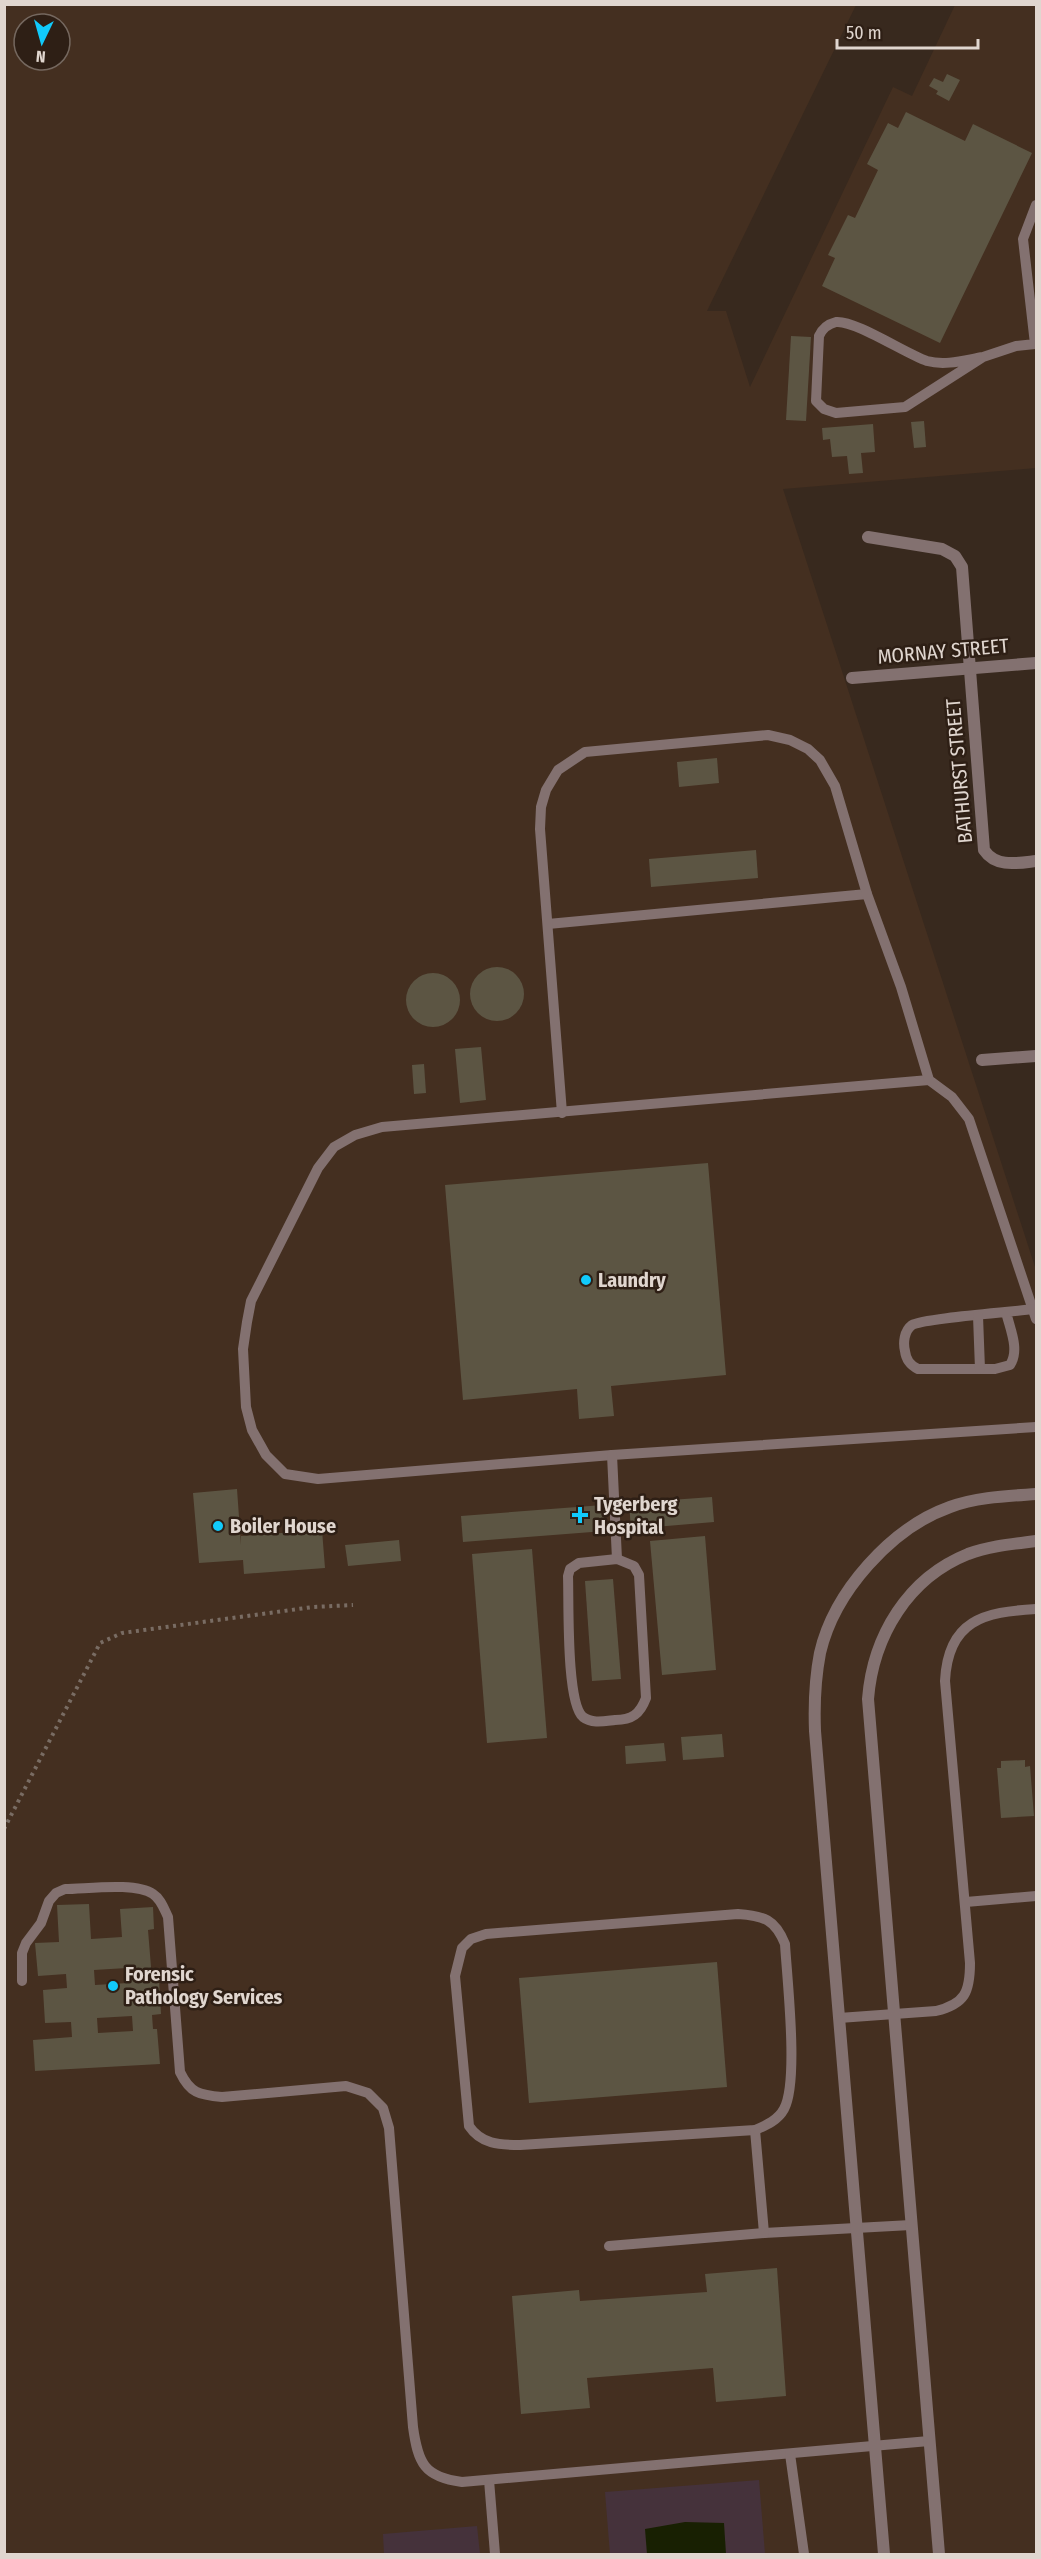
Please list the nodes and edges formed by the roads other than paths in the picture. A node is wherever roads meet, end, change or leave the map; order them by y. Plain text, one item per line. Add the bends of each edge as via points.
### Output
1 (1036, 205) edge
2 (1036, 344) edge
3 (983, 357) junction
4 (868, 537) dead end
5 (1036, 663) edge
6 (970, 669) junction
7 (852, 678) dead end
8 (1036, 861) edge
9 (867, 894) junction
10 (548, 924) junction
11 (1036, 1056) edge
12 (982, 1060) dead end
13 (929, 1080) junction
14 (562, 1113) junction
15 (1006, 1312) junction
16 (1035, 1314) edge
17 (978, 1316) junction
18 (980, 1369) junction
19 (1036, 1427) edge
20 (612, 1455) junction
21 (1036, 1494) edge
22 (1036, 1541) edge
23 (617, 1559) junction
24 (1036, 1610) edge
25 (1036, 1896) edge
26 (966, 1902) junction
27 (22, 1981) dead end
28 (893, 2015) junction
29 (839, 2018) junction
30 (755, 2130) junction
31 (911, 2225) junction
32 (858, 2227) junction
33 (764, 2234) junction
34 (609, 2246) dead end
35 (929, 2441) junction
36 (875, 2445) junction
37 (790, 2454) junction
38 (489, 2480) junction
39 (495, 2554) edge
40 (804, 2554) edge
41 (884, 2554) edge
42 (939, 2554) edge

1 - 2 lane via 1023,239
2 - 3 lane via 994,351
3 - 3 lane via 905,407 836,413 824,410 814,394 819,336 835,322 849,324 926,360 954,363
4 - 6 street via 942,549 955,556 962,567
5 - 6 street, MORNAY STREET
6 - 7 street, MORNAY STREET
6 - 8 street, BATHURST STREET via 984,850 1001,862
9 - 10 lane
9 - 10 lane via 834,786 820,760 808,749 768,735 592,750 558,770 541,807
9 - 13 lane
10 - 14 lane
11 - 12 street
13 - 14 lane
13 - 16 lane via 952,1097 969,1119
14 - 20 lane via 382,1127 334,1147 306,1187 251,1301 243,1349 246,1407 252,1430 266,1455 285,1474 299,1478
15 - 16 lane
15 - 17 lane
15 - 18 lane via 1015,1346 1013,1361 1002,1368
17 - 18 lane
17 - 18 lane via 914,1324 906,1333 904,1350 907,1360 918,1369
19 - 20 lane
20 - 23 lane
21 - 29 street via 951,1506 903,1534 867,1564 840,1603 820,1652 814,1695 815,1731
22 - 28 street via 994,1546 942,1568 908,1597 879,1647 868,1699
23 - 23 lane via 634,1566 639,1575 646,1698 642,1710 626,1720 592,1721 578,1711 572,1692 568,1576 579,1563
24 - 26 lane via 1004,1611 972,1622 951,1648 946,1665
25 - 26 lane
26 - 28 lane via 970,1963 966,1992 952,2007
27 - 38 lane via 22,1953 56,1893 65,1889 139,1888 153,1893 168,1917 180,2072 187,2086 203,2095 222,2097 346,2086 368,2093 383,2108 389,2128 416,2447 429,2473 444,2480
28 - 29 lane
28 - 31 street
29 - 32 street
30 - 30 lane via 776,2120 784,2109 792,2081 785,1944 769,1920 738,1914 486,1934 462,1948 455,1976 469,2126 475,2135 486,2141 520,2145
30 - 33 lane
31 - 32 lane
31 - 35 street
32 - 33 lane
32 - 36 street
33 - 34 lane
35 - 36 lane
35 - 42 street
36 - 37 lane
36 - 41 street
37 - 38 lane
37 - 40 lane
38 - 39 lane

